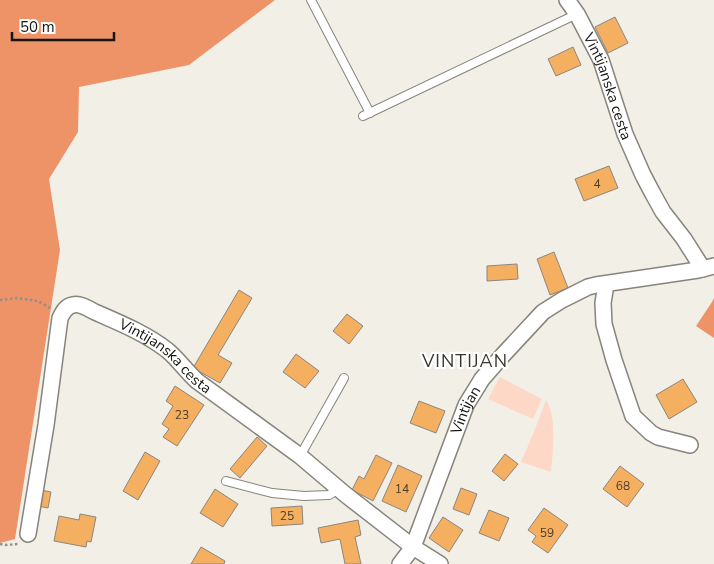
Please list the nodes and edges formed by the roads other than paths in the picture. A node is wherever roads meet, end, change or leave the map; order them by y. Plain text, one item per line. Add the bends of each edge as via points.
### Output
1 (312, 0) edge
2 (567, 0) edge
3 (577, 14) junction
4 (709, 267) edge
5 (606, 284) junction
6 (344, 378) dead end
7 (690, 445) dead end
8 (300, 456) junction
9 (226, 481) dead end
10 (339, 489) junction
11 (28, 534) dead end
12 (413, 547) junction
13 (400, 564) edge
14 (440, 564) edge

1 - 3 lane via 367,115
2 - 3 street, Vintijanska cesta
3 - 4 street, Vintijanska cesta via 602,60 625,134 643,175 663,212
4 - 5 street, Vintijan
5 - 7 street via 602,304 604,324 633,416 650,433
5 - 12 street, Vintijan via 588,287 543,312 482,379 466,405
6 - 8 lane
8 - 10 street, Vintijanska cesta
8 - 11 street, Vintijanska cesta via 197,381 157,343 121,323 72,305 60,318
9 - 10 lane via 272,494 329,495
10 - 12 street, Vintijanska cesta
12 - 13 street, Vintijan
12 - 14 street, Vintijanska cesta

